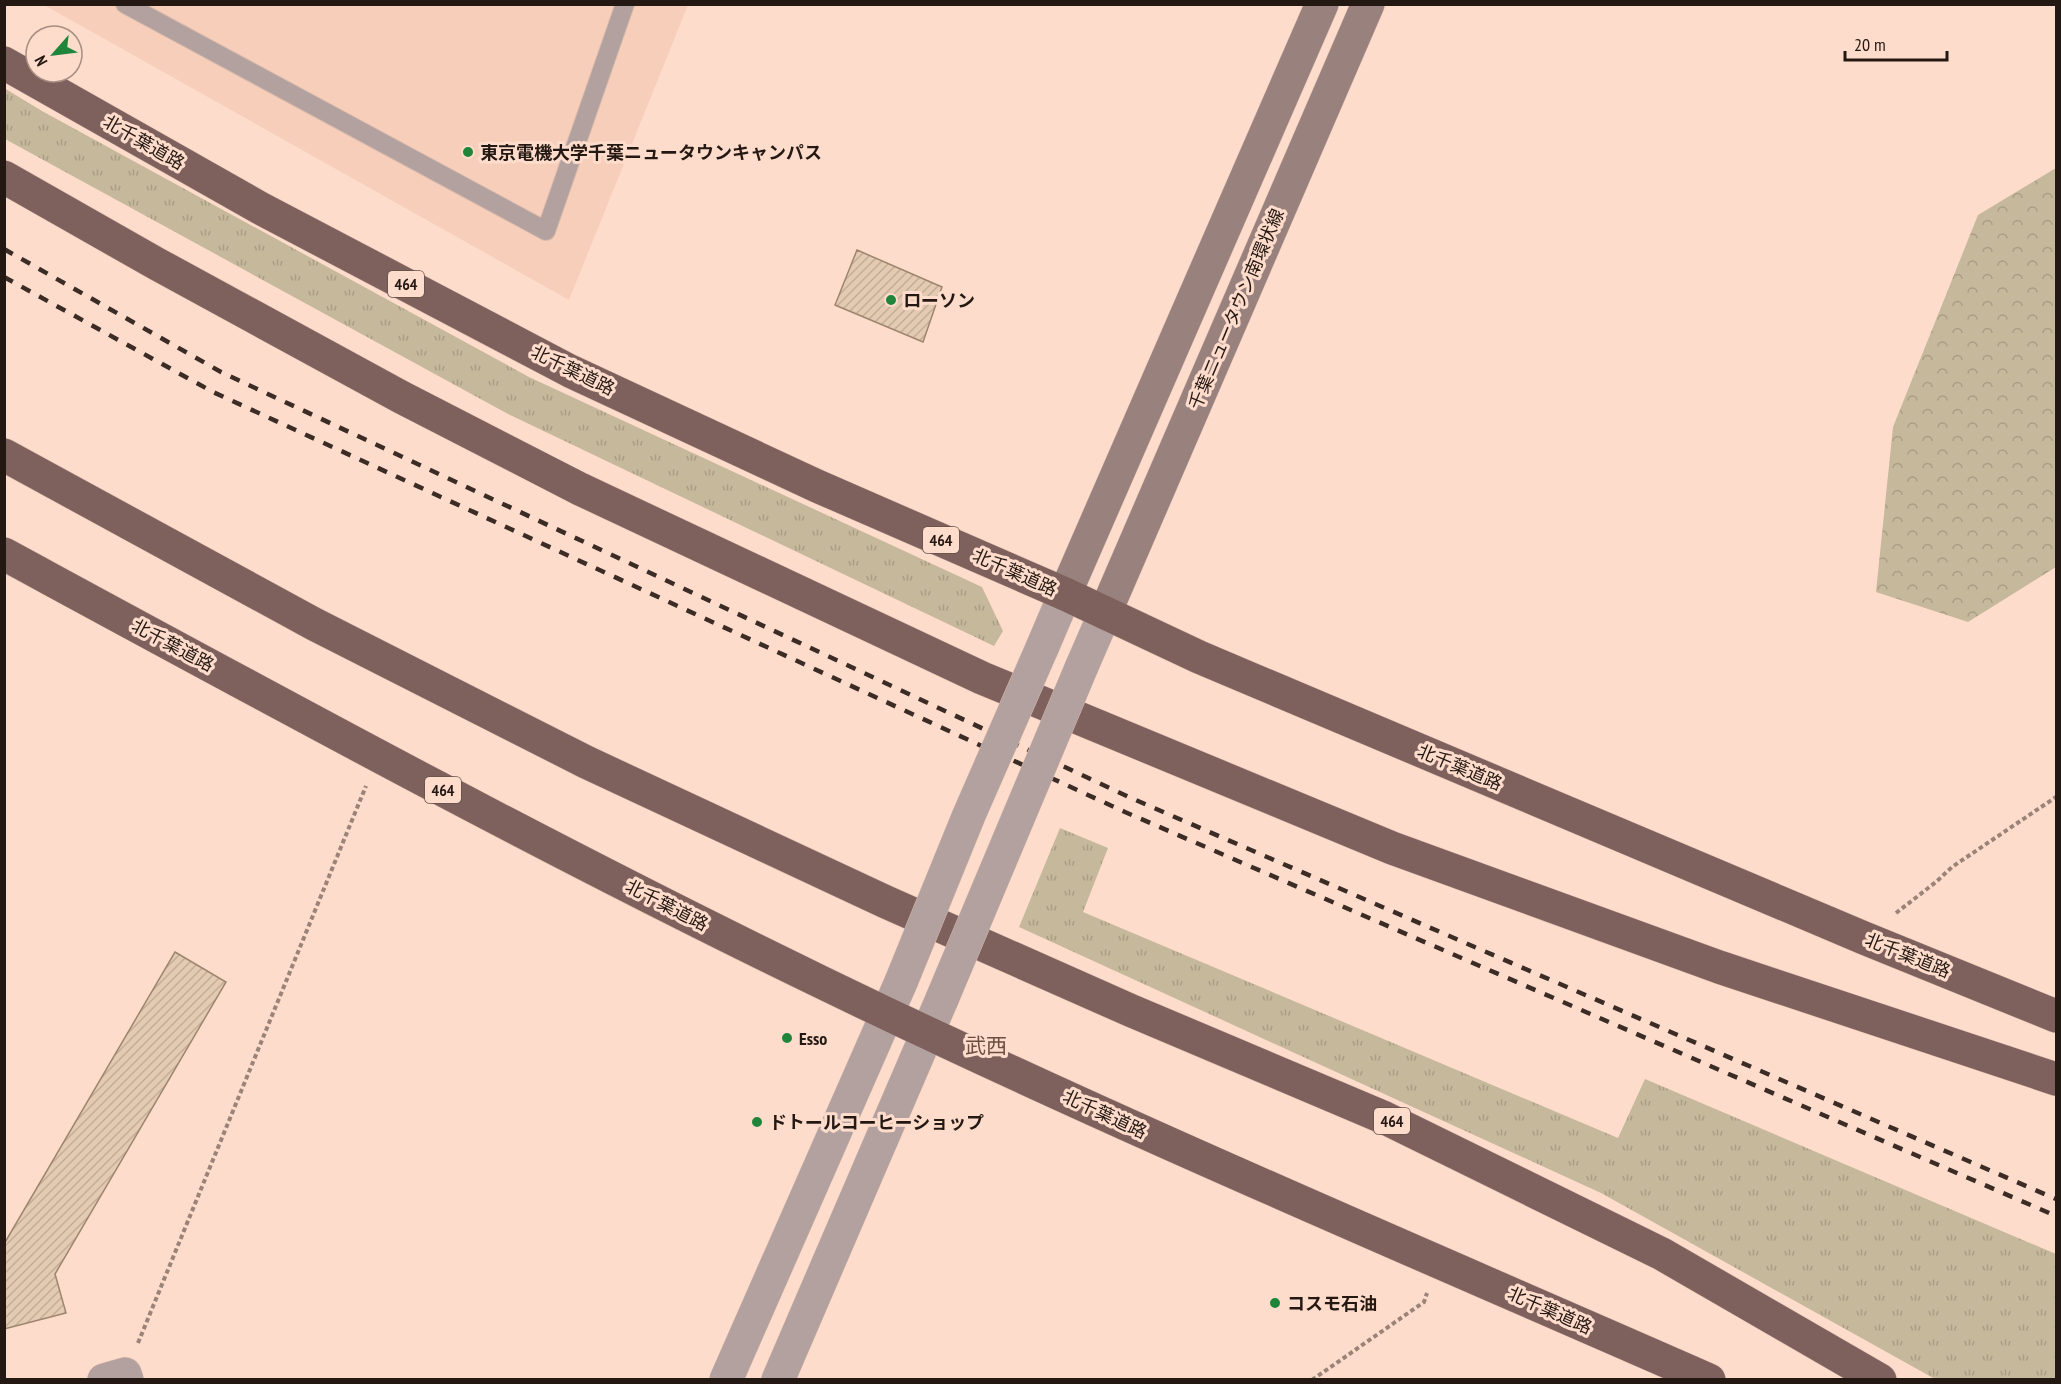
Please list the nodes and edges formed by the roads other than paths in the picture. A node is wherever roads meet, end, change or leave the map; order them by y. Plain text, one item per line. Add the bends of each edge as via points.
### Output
1 (125, 4) edge
2 (625, 4) edge
3 (1322, 4) edge
4 (1368, 4) edge
5 (4, 63) edge
6 (4, 177) edge
7 (4, 455) edge
8 (4, 554) edge
9 (1065, 594) junction
10 (1105, 613) junction
11 (888, 1013) junction
12 (2056, 1016) edge
13 (928, 1032) junction
14 (2056, 1079) edge
15 (726, 1380) edge
16 (778, 1380) edge
17 (1709, 1380) edge
18 (1880, 1380) edge

1 - 2 lane via 546,231
3 - 9 main road
4 - 10 main road, 千葉ニュータウン南環状線
5 - 9 highway, 北千葉道路 / 464 via 260,208 570,370 817,486
6 - 14 highway via 401,397 590,494 982,678 1392,848 1719,967
7 - 18 highway, 464 via 314,624 586,762 897,907 1385,1118 1662,1254
8 - 11 highway, 北千葉道路 / 464 via 555,849
9 - 10 highway, 北千葉道路 / 464
9 - 11 street, bridge
10 - 12 highway, 北千葉道路 / 464 via 1199,657
10 - 13 street, bridge
11 - 13 highway, 北千葉道路 / 464
11 - 15 street
13 - 16 street
13 - 17 highway, 北千葉道路 / 464 via 1161,1140

